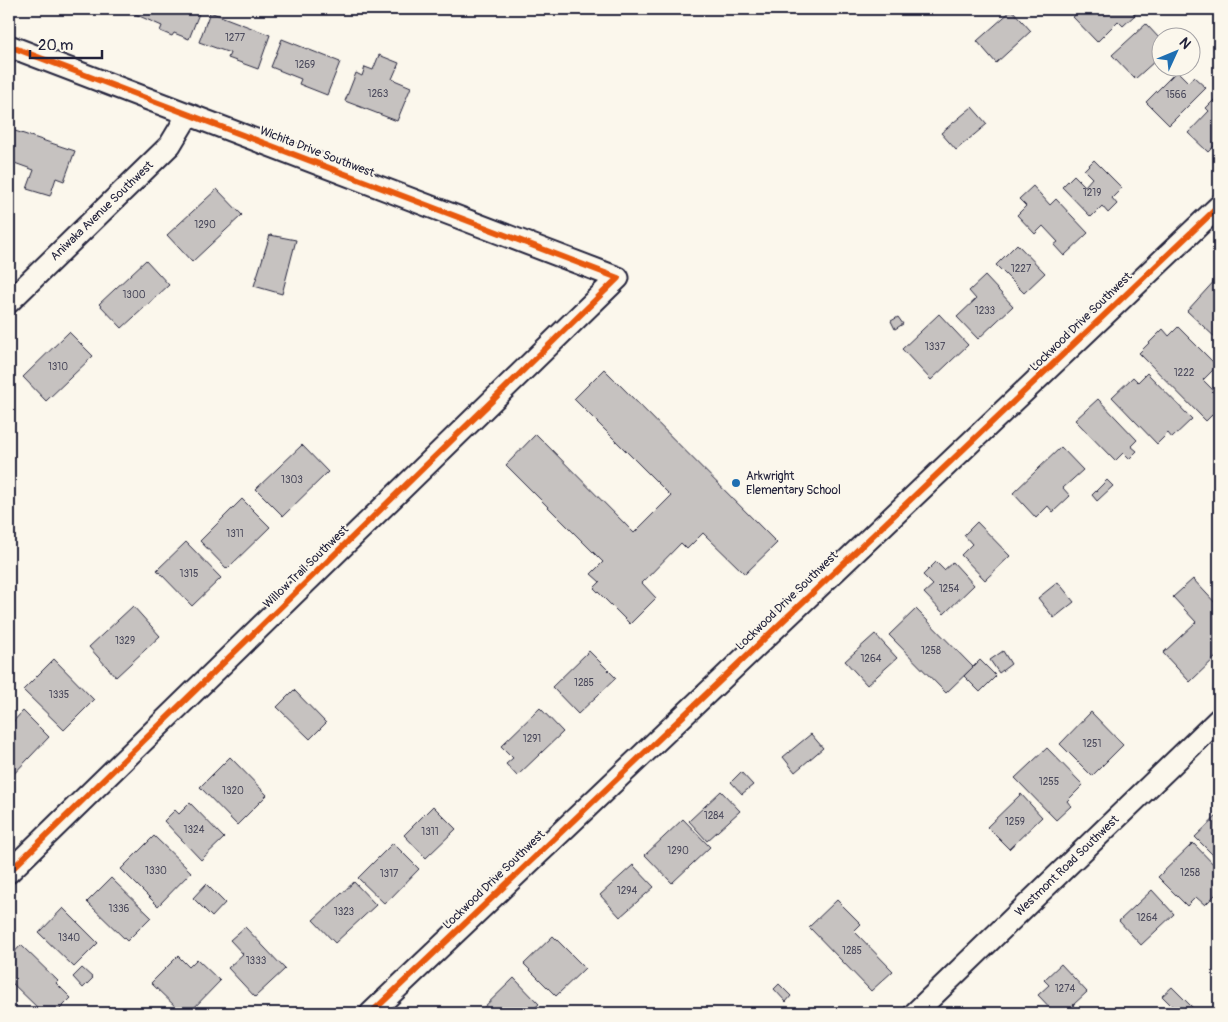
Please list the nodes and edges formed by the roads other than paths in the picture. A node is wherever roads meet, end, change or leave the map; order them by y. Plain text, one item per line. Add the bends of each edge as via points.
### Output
1 (9, 46) edge
2 (188, 114) junction
3 (1219, 206) edge
4 (618, 278) joint
5 (9, 302) edge
6 (1219, 719) edge
7 (9, 872) edge
8 (371, 1013) edge
9 (914, 1013) edge

1 - 2 street, Wichita Drive Southwest
2 - 4 street, Wichita Drive Southwest
2 - 5 street, Aniwaka Avenue Southwest via 170,145
3 - 8 street, Lockwood Drive Southwest
4 - 7 street, Willow Trail Southwest
6 - 9 street, Westmont Road Southwest

